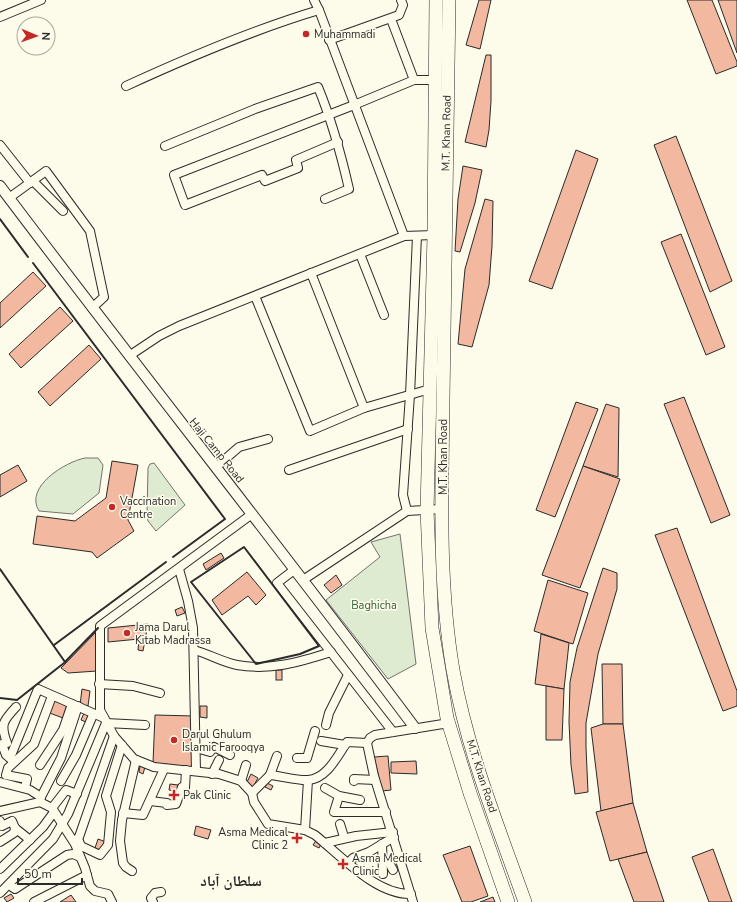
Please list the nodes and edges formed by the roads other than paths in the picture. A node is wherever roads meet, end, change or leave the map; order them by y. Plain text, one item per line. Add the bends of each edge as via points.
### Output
1 (42, 0) edge
2 (314, 0) edge
3 (401, 0) edge
4 (436, 0) edge
5 (449, 0) edge
6 (319, 10) junction
7 (0, 17) edge
8 (391, 19) junction
9 (330, 40) junction
10 (414, 80) junction
11 (436, 80) junction
12 (126, 86) dead end
13 (354, 105) junction
14 (329, 115) junction
15 (338, 142) junction
16 (0, 144) edge
17 (165, 146) dead end
18 (31, 182) junction
19 (0, 186) edge
20 (9, 198) junction
21 (325, 199) dead end
22 (63, 211) dead end
23 (434, 235) junction
24 (404, 236) junction
25 (417, 236) junction
26 (360, 254) junction
27 (311, 273) junction
28 (255, 296) junction
29 (92, 308) junction
30 (384, 315) dead end
31 (130, 356) junction
32 (430, 389) junction
33 (410, 395) junction
34 (364, 408) junction
35 (408, 429) junction
36 (268, 439) dead end
37 (216, 467) junction
38 (289, 470) dead end
39 (442, 509) junction
40 (427, 510) junction
41 (407, 511) junction
42 (252, 514) junction
43 (179, 569) junction
44 (294, 570) junction
45 (303, 580) junction
46 (194, 650) junction
47 (331, 652) junction
48 (348, 674) junction
49 (99, 684) junction
50 (160, 693) dead end
51 (52, 696) junction
52 (75, 705) junction
53 (16, 707) dead end
54 (93, 715) junction
55 (105, 721) junction
56 (449, 723) junction
57 (326, 724) dead end
58 (145, 725) dead end
59 (415, 728) junction
60 (315, 731) dead end
61 (393, 732) junction
62 (114, 736) junction
63 (322, 741) dead end
64 (367, 743) junction
65 (122, 745) junction
66 (345, 745) junction
67 (196, 748) junction
68 (230, 755) dead end
69 (277, 756) dead end
70 (297, 758) dead end
71 (136, 760) junction
72 (219, 760) dead end
73 (8, 764) edge
74 (246, 765) dead end
75 (40, 766) dead end
76 (164, 769) junction
77 (186, 770) junction
78 (196, 771) junction
79 (212, 774) junction
80 (270, 775) junction
81 (308, 780) junction
82 (375, 780) junction
83 (61, 781) dead end
84 (241, 781) junction
85 (354, 781) dead end
86 (0, 782) edge
87 (25, 788) junction
88 (325, 788) dead end
89 (252, 793) junction
90 (77, 794) junction
91 (339, 796) junction
92 (41, 799) junction
93 (150, 800) junction
94 (360, 800) dead end
95 (53, 810) junction
96 (0, 811) edge
97 (386, 812) junction
98 (123, 813) junction
99 (0, 821) edge
100 (61, 824) junction
101 (340, 824) dead end
102 (15, 828) junction
103 (305, 830) junction
104 (393, 835) junction
105 (344, 838) junction
106 (30, 840) junction
107 (76, 840) junction
108 (0, 842) edge
109 (325, 843) junction
110 (382, 844) junction
111 (80, 857) junction
112 (382, 860) junction
113 (349, 862) junction
114 (0, 869) edge
115 (393, 870) dead end
116 (132, 871) dead end
117 (383, 874) dead end
118 (87, 875) junction
119 (9, 885) junction
120 (161, 892) dead end
121 (0, 893) edge
122 (412, 898) edge
123 (34, 902) edge
124 (112, 902) edge
125 (153, 902) edge
126 (508, 902) edge
127 (525, 902) edge

1 - 7 street
2 - 6 street
3 - 8 street via 403,5 399,15
4 - 11 highway, M.T. Khan Road
5 - 39 highway, M.T. Khan Road
6 - 9 street
6 - 12 street via 280,21 202,51
8 - 9 street
8 - 10 street
9 - 13 street
10 - 11 street
10 - 13 street
11 - 23 highway, M.T. Khan Road
13 - 14 street
13 - 24 street
14 - 15 street
14 - 15 street via 174,175 185,205 262,175 265,181 298,168 296,160
14 - 17 street via 318,87 255,109
15 - 21 street via 349,189
16 - 18 street
18 - 20 street
18 - 22 street
18 - 29 street via 46,171 90,231 104,297
19 - 20 street, Haji Camp Road
20 - 29 street, Haji Camp Road
23 - 25 street
23 - 32 highway, M.T. Khan Road
24 - 25 street
24 - 26 street
25 - 33 street
26 - 27 street
26 - 30 street
27 - 28 street
27 - 34 street
28 - 31 street via 179,326
28 - 34 street via 310,431
29 - 31 street, Haji Camp Road
31 - 37 street, Haji Camp Road
32 - 33 street
32 - 40 highway, M.T. Khan Road
33 - 34 street
33 - 35 street
35 - 38 street
35 - 41 street via 403,495
36 - 37 street via 239,447
37 - 42 street, Haji Camp Road
39 - 40 street
39 - 127 highway, M.T. Khan Road via 447,623 462,714 484,786
40 - 41 street
40 - 56 highway, M.T. Khan Road via 432,628
41 - 45 street
42 - 43 street
42 - 44 street, Haji Camp Road
43 - 46 street via 188,601
43 - 49 street via 100,626
44 - 45 street, Haji Camp Road
44 - 47 street via 277,583
45 - 59 street, Haji Camp Road
46 - 47 street via 236,665 262,668
46 - 67 street
47 - 48 street
48 - 57 street
48 - 61 street
49 - 50 street via 133,686
49 - 55 street via 100,710
51 - 52 street
51 - 73 street via 34,744
51 - 73 street via 38,689
52 - 54 street
52 - 75 street via 63,730
52 - 92 street via 61,758
53 - 73 street via 2,725 7,742 2,744
54 - 55 street
54 - 83 street via 76,755
55 - 58 street
55 - 62 street
55 - 90 street
56 - 59 street
56 - 126 highway, M.T. Khan Road
59 - 61 street
60 - 70 street via 306,758
61 - 64 street via 375,735
62 - 65 street
62 - 107 street
63 - 66 street
64 - 66 street via 347,742
64 - 82 street
65 - 71 street
65 - 107 street via 106,796 111,812 108,845 100,855 81,846
66 - 81 street via 330,767 320,776
67 - 68 street via 210,752 214,747
67 - 78 street
69 - 80 street
71 - 76 street
71 - 98 street
72 - 79 street
73 - 87 street via 6,775 26,777
74 - 84 street
76 - 77 street
76 - 93 street
77 - 78 street
77 - 93 street via 185,788 182,787 176,804
78 - 79 street
79 - 84 street
80 - 81 street
80 - 89 street
81 - 103 street
82 - 85 street
82 - 97 street
84 - 89 street
86 - 87 street
87 - 92 street
88 - 91 street
89 - 103 street via 254,802 268,824
90 - 95 street via 66,790
90 - 100 street
91 - 94 street
91 - 97 street via 334,812
92 - 95 street
92 - 96 street
93 - 98 street via 143,815
95 - 100 street
95 - 106 street
97 - 104 street
98 - 116 street via 120,833 122,856 126,867
99 - 102 street via 2,826 12,821
100 - 107 street
100 - 119 street via 47,847
101 - 105 street
102 - 106 street
102 - 108 street via 14,834
103 - 109 street
104 - 105 street
104 - 110 street
104 - 122 street
105 - 109 street
106 - 114 street
107 - 111 street
109 - 113 street
110 - 112 street
110 - 113 street
111 - 118 street
111 - 119 street via 68,855 15,890
112 - 115 street via 388,861
112 - 117 street
113 - 122 street via 381,886
118 - 123 street
118 - 124 street via 90,886 95,891 108,894
119 - 121 street
120 - 125 street via 151,898

